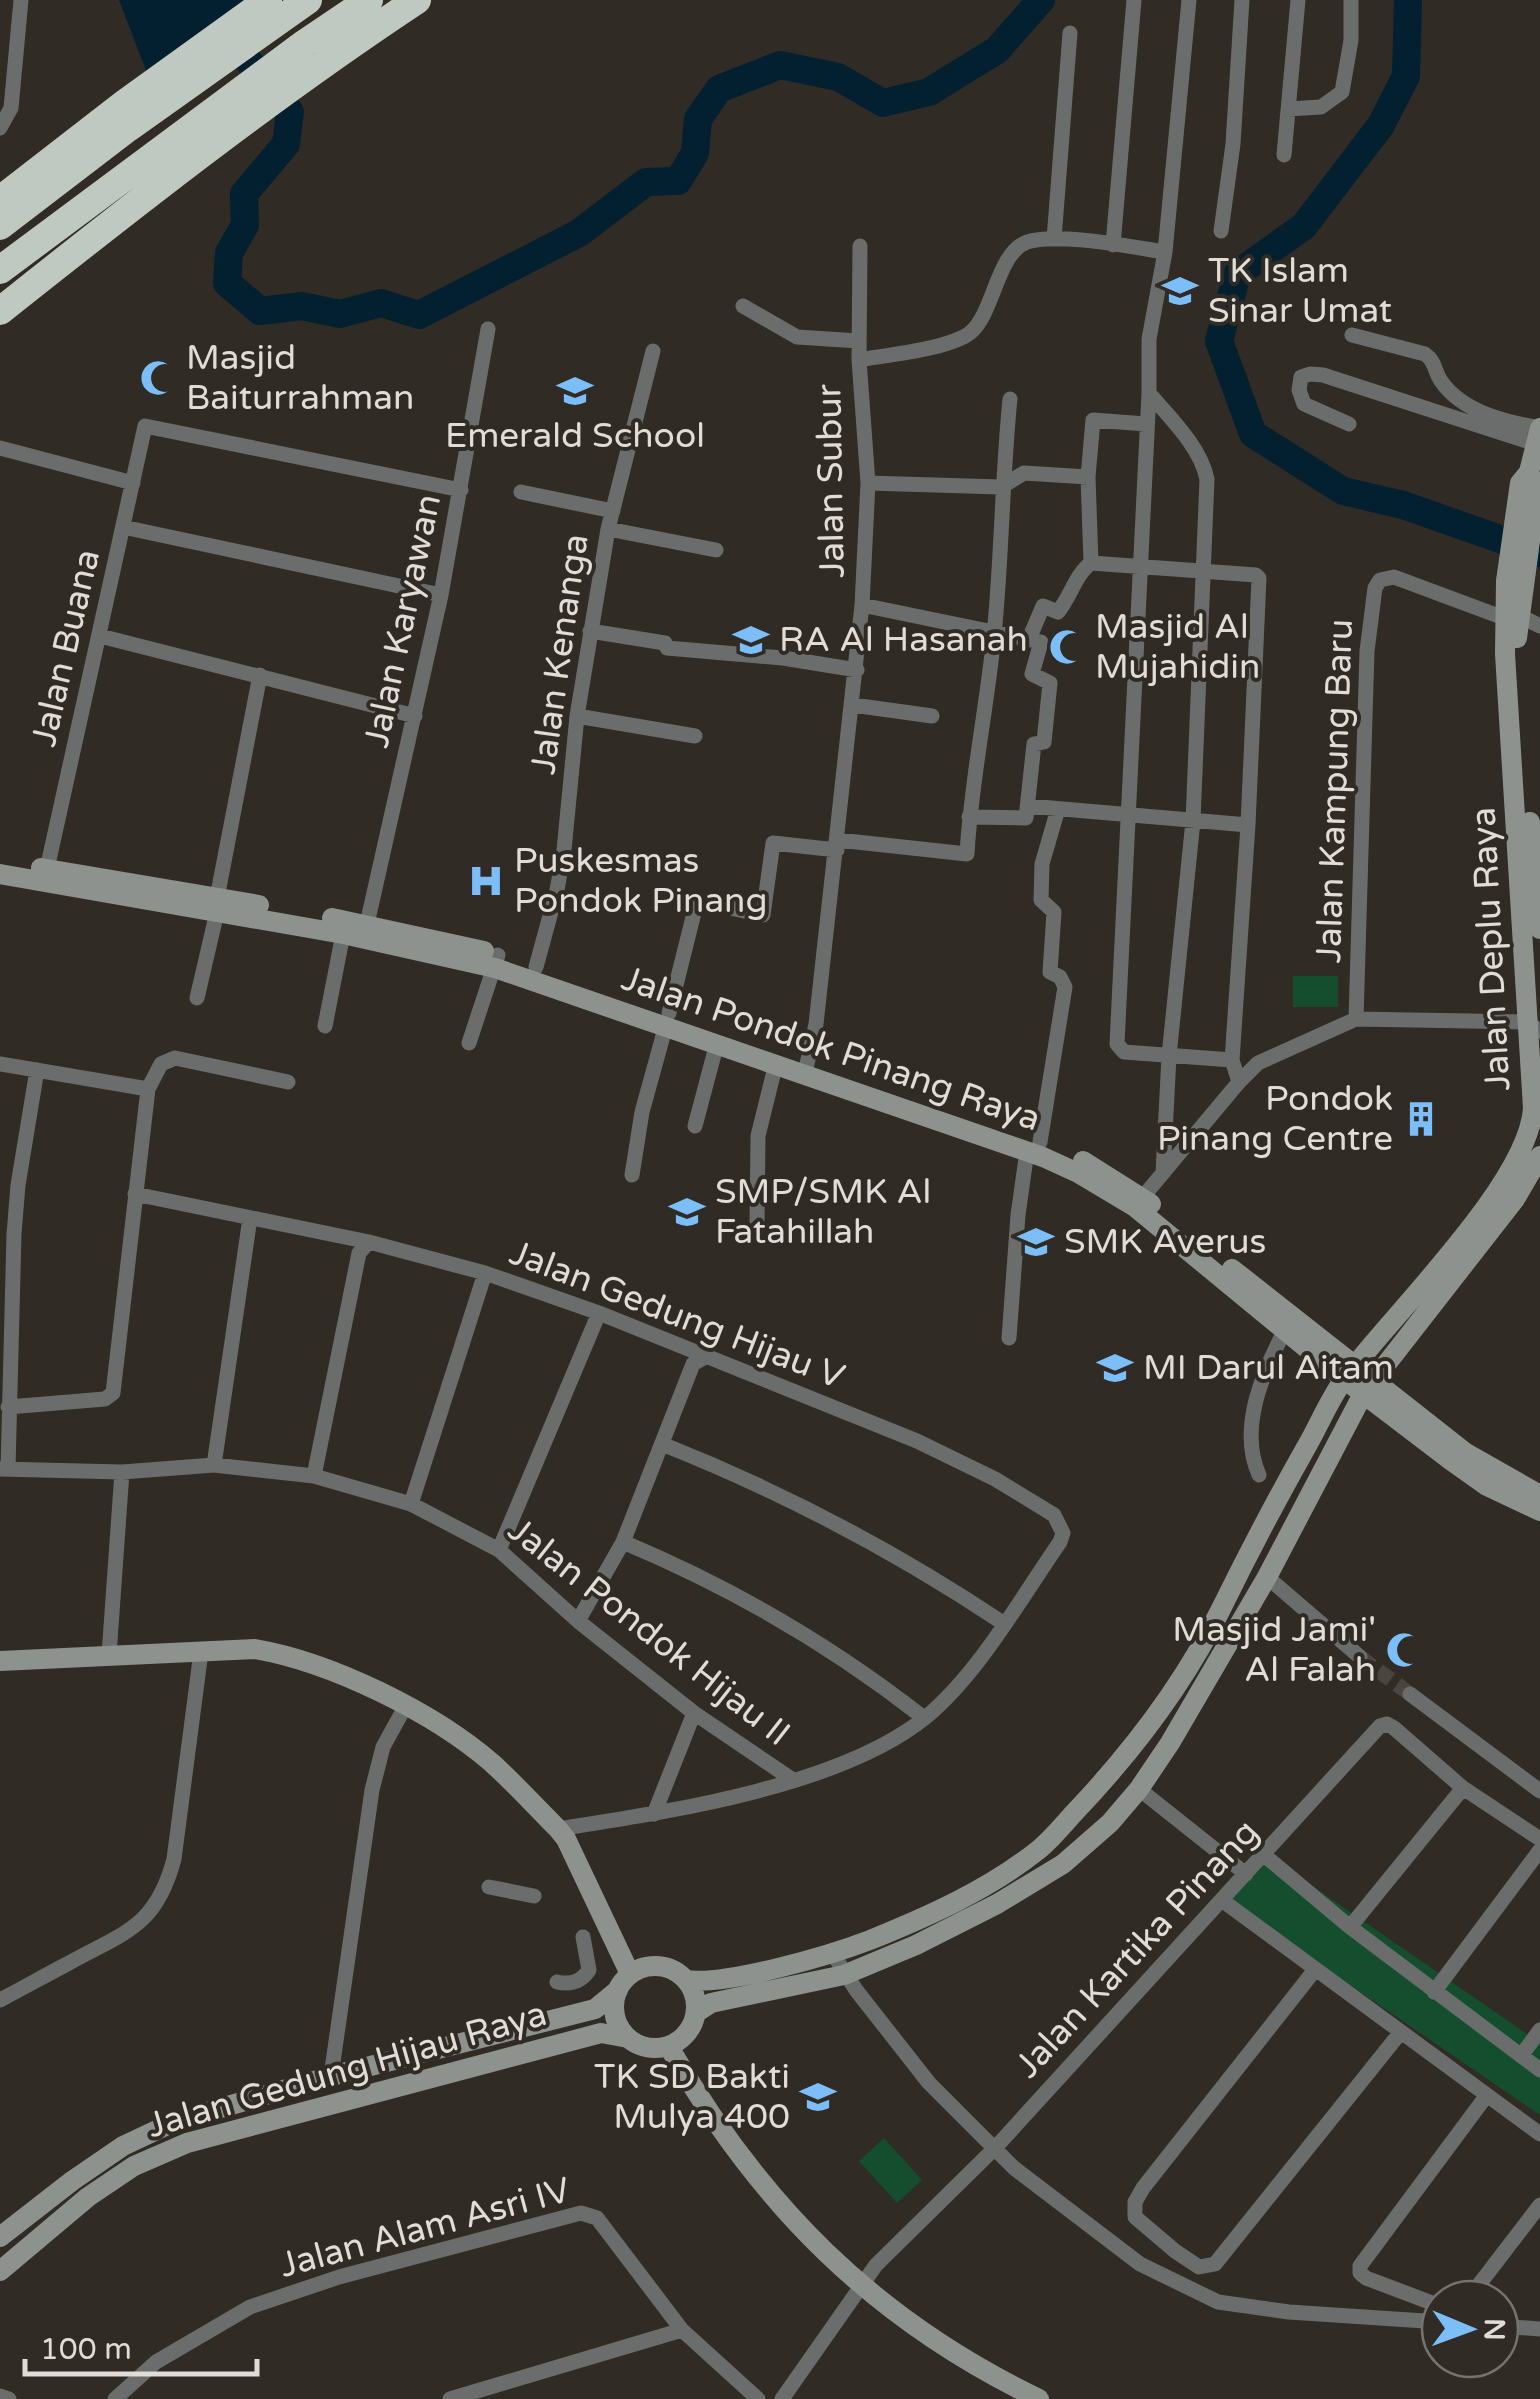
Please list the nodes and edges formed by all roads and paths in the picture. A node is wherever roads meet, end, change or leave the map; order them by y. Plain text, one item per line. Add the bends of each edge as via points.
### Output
1 (21, 0) edge
2 (369, 0) edge
3 (418, 0) edge
4 (1134, 0) edge
5 (1189, 0) edge
6 (1242, 0) edge
7 (1298, 0) edge
8 (1352, 0) edge
9 (288, 4) edge
10 (1070, 34) dead end
11 (315, 52) junction
12 (1288, 109) junction
13 (126, 115) junction
14 (0, 128) edge
15 (1284, 155) dead end
16 (165, 163) junction
17 (0, 200) edge
18 (0, 226) edge
19 (1221, 230) dead end
20 (1054, 239) junction
21 (1113, 245) junction
22 (860, 246) dead end
23 (1165, 252) junction
24 (0, 270) edge
25 (743, 306) dead end
26 (0, 312) edge
27 (488, 330) dead end
28 (1352, 335) dead end
29 (859, 340) junction
30 (653, 351) dead end
31 (859, 360) junction
32 (1150, 393) junction
33 (1010, 399) dead end
34 (1146, 424) junction
35 (1349, 424) dead end
36 (1539, 433) edge
37 (0, 448) edge
38 (1088, 477) junction
39 (868, 482) junction
40 (133, 483) junction
41 (1531, 484) edge
42 (1002, 487) junction
43 (461, 490) junction
44 (520, 492) dead end
45 (612, 510) junction
46 (123, 527) junction
47 (608, 529) junction
48 (716, 550) dead end
49 (1091, 562) junction
50 (1142, 566) junction
51 (1203, 572) junction
52 (441, 595) junction
53 (862, 605) junction
54 (1511, 617) junction
55 (1540, 626) edge
56 (590, 632) junction
57 (995, 632) junction
58 (100, 636) junction
59 (1035, 640) junction
60 (857, 670) junction
61 (260, 675) junction
62 (853, 705) junction
63 (415, 716) junction
64 (578, 716) junction
65 (932, 716) dead end
66 (696, 736) dead end
67 (1028, 806) junction
68 (1058, 809) junction
69 (1131, 814) junction
70 (969, 816) junction
71 (1193, 821) junction
72 (1248, 824) junction
73 (1535, 830) edge
74 (838, 845) junction
75 (0, 861) edge
76 (0, 874) edge
77 (46, 875) junction
78 (217, 905) junction
79 (1540, 910) edge
80 (358, 932) junction
81 (1535, 937) edge
82 (497, 961) junction
83 (534, 973) junction
84 (197, 998) dead end
85 (668, 1019) junction
86 (1356, 1019) junction
87 (325, 1026) dead end
88 (1534, 1026) edge
89 (469, 1043) dead end
90 (717, 1043) junction
91 (1168, 1056) junction
92 (1232, 1060) junction
93 (776, 1063) junction
94 (0, 1064) edge
95 (807, 1067) junction
96 (37, 1070) junction
97 (288, 1082) dead end
98 (1239, 1082) junction
99 (148, 1089) junction
100 (694, 1126) dead end
101 (1040, 1149) junction
102 (1535, 1158) edge
103 (1164, 1173) junction
104 (632, 1175) dead end
105 (134, 1194) junction
106 (1139, 1202) junction
107 (250, 1218) junction
108 (756, 1224) dead end
109 (369, 1242) junction
110 (485, 1273) junction
111 (599, 1313) junction
112 (1286, 1330) junction
113 (1009, 1338) dead end
114 (708, 1356) junction
115 (1350, 1373) junction
116 (1368, 1387) junction
117 (8, 1407) junction
118 (662, 1444) junction
119 (214, 1465) junction
120 (4, 1469) edge
121 (122, 1472) junction
122 (1259, 1475) dead end
123 (314, 1476) junction
124 (1540, 1495) edge
125 (411, 1504) junction
126 (1540, 1511) edge
127 (624, 1542) junction
128 (499, 1550) junction
129 (1267, 1578) junction
130 (1221, 1610) junction
131 (1243, 1619) junction
132 (578, 1621) junction
133 (1004, 1624) junction
134 (201, 1652) junction
135 (110, 1655) junction
136 (1360, 1657) tunnel mouth
137 (0, 1662) edge
138 (1410, 1694) tunnel mouth
139 (404, 1707) junction
140 (694, 1713) junction
141 (924, 1718) junction
142 (793, 1780) junction
143 (1463, 1788) junction
144 (1139, 1789) junction
145 (1540, 1791) edge
146 (654, 1814) junction
147 (558, 1829) junction
148 (1540, 1839) edge
149 (1540, 1850) edge
150 (1264, 1855) junction
151 (1246, 1874) junction
152 (489, 1886) dead end
153 (534, 1896) dead end
154 (1223, 1901) junction
155 (1350, 1927) junction
156 (583, 1938) dead end
157 (833, 1954) junction
158 (1314, 1971) junction
159 (844, 1975) junction
160 (686, 1980) junction
161 (558, 1982) dead end
162 (624, 1982) junction
163 (1434, 1992) junction
164 (0, 2000) edge
165 (697, 2012) junction
166 (1540, 2030) edge
167 (1400, 2033) junction
168 (628, 2038) junction
169 (669, 2047) junction
170 (1521, 2056) junction
171 (1540, 2070) edge
172 (330, 2076) junction
173 (1487, 2095) junction
174 (1540, 2134) edge
175 (995, 2148) junction
176 (1540, 2205) edge
177 (0, 2236) edge
178 (0, 2271) edge
179 (1483, 2279) edge
180 (860, 2284) junction
181 (1420, 2298) edge
182 (1420, 2321) edge
183 (682, 2330) junction
184 (0, 2396) edge
185 (9, 2399) edge
186 (115, 2399) edge
187 (450, 2399) edge
188 (758, 2399) edge
189 (782, 2399) edge
190 (1039, 2399) edge

1 - 14 street via 11,108
2 - 11 highway
3 - 11 highway
4 - 21 street
5 - 23 street
6 - 19 street via 1234,144
7 - 12 street
8 - 12 street via 1342,92 1322,107
9 - 13 highway
10 - 20 street
11 - 16 highway
12 - 15 street
13 - 17 highway
13 - 18 highway
16 - 24 highway
16 - 26 highway
20 - 21 street
20 - 31 street, Jalan Subur via 1017,248 977,325 963,337
21 - 23 street
22 - 29 street
23 - 32 street via 1148,339
25 - 29 street via 797,337
27 - 43 street, Jalan Karyawan
28 - 36 street via 1425,354 1452,395
29 - 31 street
30 - 45 street, Jalan Kenanga
31 - 39 street, Jalan Subur
32 - 34 street
32 - 51 street via 1206,473
33 - 42 street
34 - 38 street via 1092,420
34 - 50 street
35 - 36 street via 1304,404 1301,377 1323,375
36 - 41 main road, Jalan Deplu Raya
37 - 40 street
38 - 42 street via 1024,473
38 - 49 street
39 - 42 street
39 - 53 street, Jalan Subur
40 - 43 street, Jalan Buana via 146,426
40 - 46 street, Jalan Buana
41 - 54 main road, Jalan Deplu Raya
42 - 57 street
43 - 52 street, Jalan Karyawan
44 - 45 street
45 - 47 street, Jalan Kenanga
46 - 52 street
46 - 58 street, Jalan Buana
47 - 48 street
47 - 56 street, Jalan Kenanga
49 - 50 street
49 - 59 street via 1058,612 1043,606
50 - 51 street
50 - 69 street
51 - 71 street
51 - 72 street via 1259,578
52 - 63 street, Jalan Karyawan
53 - 57 street, Jalan Subur
53 - 60 street, Jalan Subur
54 - 55 street
54 - 73 main road, Jalan Deplu Raya
54 - 81 main road, Jalan Deplu Raya
54 - 86 street, Jalan Kampung Baru via 1394,577 1375,588 1366,651
56 - 60 street
56 - 64 street, Jalan Kenanga
57 - 59 street, Jalan Subur
57 - 70 street
58 - 61 street
58 - 77 street, Jalan Buana
59 - 67 street via 1032,674 1050,683 1044,742 1034,744
60 - 62 street, Jalan Subur
61 - 63 street
61 - 78 street
62 - 65 street
62 - 74 street, Jalan Subur
63 - 80 street, Jalan Karyawan
64 - 66 street
64 - 83 street, Jalan Kenanga via 558,890
67 - 68 street
67 - 70 street via 1023,820
68 - 69 street
68 - 101 street via 1042,864 1041,900 1054,912 1050,972 1065,988
69 - 71 street
69 - 91 street via 1117,1044 1120,1050
70 - 74 street via 966,856
71 - 72 street
71 - 91 street
72 - 92 street
73 - 79 main road, Jalan Deplu Raya
74 - 85 street via 773,843 763,915 697,900
74 - 95 street, Jalan Subur
75 - 77 main road, Jalan Pondok Pinang Raya
76 - 77 main road, Jalan Pondok Pinang Raya
77 - 78 main road, Jalan Pondok Pinang Raya
78 - 80 main road, Jalan Pondok Pinang Raya
78 - 84 street
79 - 81 main road, Jalan Deplu Raya
80 - 82 main road, Jalan Pondok Pinang Raya
80 - 87 street, Jalan Karyawan
81 - 88 main road, Jalan Deplu Raya
82 - 83 main road, Jalan Pondok Pinang Raya
82 - 89 street
83 - 85 main road, Jalan Pondok Pinang Raya
85 - 90 main road, Jalan Pondok Pinang Raya
85 - 95 main road, Jalan Pondok Pinang Raya
85 - 104 street
86 - 88 street
86 - 98 street via 1258,1063
88 - 102 main road, Jalan Deplu Raya
90 - 93 main road, Jalan Pondok Pinang Raya
90 - 100 street
91 - 92 street
91 - 103 street
92 - 98 street
93 - 95 main road, Jalan Pondok Pinang Raya
93 - 108 street via 758,1136
94 - 96 street
95 - 101 main road, Jalan Pondok Pinang Raya
96 - 99 street
96 - 117 street via 17,1201
97 - 99 street via 174,1058 161,1064
98 - 103 street
99 - 105 street
101 - 106 main road, Jalan Pondok Pinang Raya
101 - 113 street via 1018,1215
102 - 115 main road, Jalan Deplu Raya
102 - 116 main road, Jalan Deplu Raya via 1515,1199
103 - 106 street
105 - 107 street, Jalan Gedung Hijau V
105 - 117 street via 114,1388 105,1399
106 - 112 main road, Jalan Pondok Pinang Raya
106 - 115 main road, Jalan Pondok Pinang Raya
107 - 109 street, Jalan Gedung Hijau V
107 - 119 street
109 - 110 street, Jalan Gedung Hijau V
109 - 123 street via 359,1253
110 - 111 street, Jalan Gedung Hijau V
110 - 125 street
111 - 114 street, Jalan Gedung Hijau V
111 - 128 street
112 - 115 main road, Jalan Pondok Pinang Raya
112 - 122 street via 1256,1401 1252,1452
114 - 118 street via 693,1364
114 - 133 street, Jalan Gedung Hijau V via 918,1440 1054,1515 1062,1526 1060,1542
115 - 116 main road, Jalan Pondok Pinang Raya
115 - 130 main road
116 - 124 main road, Jalan Pondok Pinang Raya
116 - 126 main road, Jalan Pondok Pinang Raya via 1462,1469
116 - 129 main road
117 - 120 street
118 - 127 street
118 - 133 street via 838,1522
119 - 121 street, Jalan Pondok Hijau II
119 - 123 street, Jalan Pondok Hijau II
120 - 121 street, Jalan Pondok Hijau II
121 - 135 street
123 - 125 street, Jalan Pondok Hijau II
125 - 128 street, Jalan Pondok Hijau II
127 - 132 street
127 - 141 street via 788,1622
128 - 132 street, Jalan Pondok Hijau II
129 - 131 main road
129 - 136 street
130 - 131 main road
130 - 157 main road via 1148,1728 1038,1850 916,1921
131 - 144 main road
132 - 140 street, Jalan Pondok Hijau II
133 - 141 street, Jalan Gedung Hijau V
134 - 135 main road
134 - 139 main road via 255,1649 294,1656
134 - 164 street via 174,1859 156,1905 132,1930
135 - 137 main road
138 - 145 street
139 - 147 main road via 490,1762
139 - 172 street via 372,1790
140 - 142 street, Jalan Pondok Hijau II
140 - 146 street
141 - 142 street, Jalan Gedung Hijau V via 873,1749
142 - 146 street, Jalan Gedung Hijau V
143 - 148 street
143 - 150 street, Jalan Kartika Pinang via 1394,1728 1380,1726
143 - 155 street
144 - 151 street
144 - 159 main road via 1063,1864 981,1912
146 - 147 street, Jalan Gedung Hijau V
147 - 162 main road
149 - 163 street
150 - 151 street, Jalan Kartika Pinang
150 - 155 street
151 - 154 street, Jalan Kartika Pinang
152 - 153 street
154 - 158 street
154 - 175 street, Jalan Kartika Pinang
155 - 163 street
156 - 161 street via 589,1970 584,1978
157 - 159 street
157 - 160 main road
158 - 167 street
158 - 167 street via 1136,2202 1135,2217 1193,2263 1210,2267
159 - 165 main road
159 - 175 street via 929,2082
160 - 162 main road via 653,1966
160 - 165 main road
162 - 168 main road via 615,2016
162 - 172 main road, Jalan Gedung Hijau Raya via 595,2008
163 - 170 street
165 - 169 main road via 688,2033
166 - 170 street
167 - 173 street
168 - 169 main road via 647,2048
168 - 178 main road, Jalan Gedung Hijau Raya via 601,2033 186,2142 88,2197
169 - 180 main road via 757,2180
170 - 171 street
172 - 177 main road, Jalan Gedung Hijau Raya via 176,2122 123,2146
173 - 174 street
173 - 181 street via 1360,2266 1366,2278
175 - 180 street, Jalan Kartika Pinang
175 - 182 street via 1140,2264 1192,2292 1270,2310
176 - 179 street
180 - 189 street, Jalan Kartika Pinang
180 - 190 main road via 936,2342
183 - 186 street, Jalan Alam Asri IV via 597,2218 581,2213 339,2276 250,2307 156,2362
183 - 187 street
183 - 188 street, Jalan Alam Asri IV
184 - 185 street

